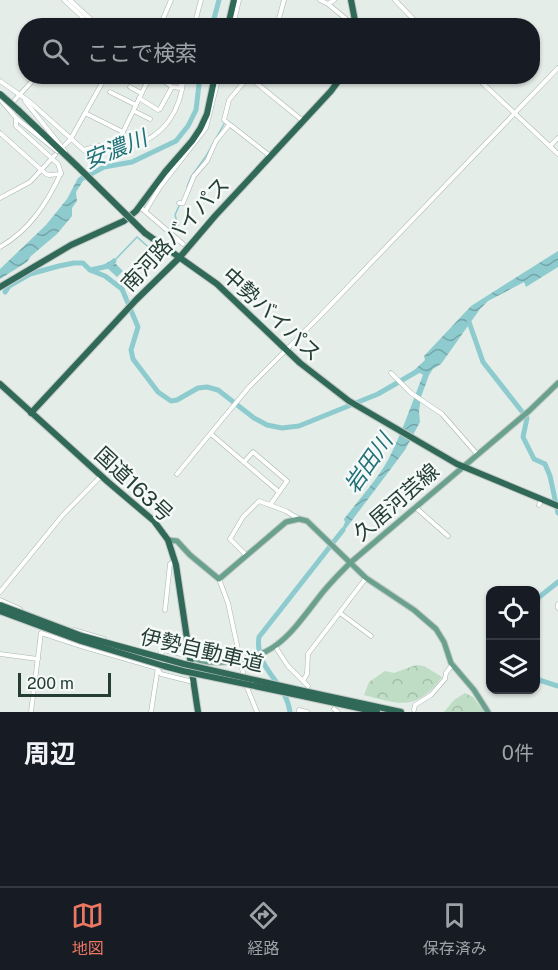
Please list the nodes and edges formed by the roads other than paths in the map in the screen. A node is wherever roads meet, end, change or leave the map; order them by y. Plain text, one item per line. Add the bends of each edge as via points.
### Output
1 (64, 0) edge
2 (70, 0) edge
3 (171, 0) edge
4 (201, 0) edge
5 (234, 0) edge
6 (239, 0) edge
7 (284, 0) edge
8 (334, 0) edge
9 (351, 0) edge
10 (395, 0) edge
11 (324, 2) edge
12 (84, 18) edge
13 (89, 18) edge
14 (163, 18) edge
15 (196, 18) edge
16 (230, 18) edge
17 (235, 18) edge
18 (279, 18) edge
19 (346, 18) edge
20 (355, 18) edge
21 (412, 18) edge
22 (558, 68) edge
23 (0, 81) edge
24 (31, 84) edge
25 (101, 84) edge
26 (146, 84) edge
27 (168, 84) edge
28 (181, 84) edge
29 (182, 84) edge
30 (215, 84) edge
31 (243, 84) edge
32 (258, 84) edge
33 (335, 84) edge
34 (484, 84) edge
35 (130, 87) dead end
36 (172, 87) junction
37 (110, 92) dead end
38 (141, 93) junction
39 (0, 94) edge
40 (21, 97) junction
41 (139, 98) junction
42 (0, 99) edge
43 (136, 105) junction
44 (8, 107) junction
45 (134, 111) junction
46 (85, 113) junction
47 (515, 113) junction
48 (16, 118) junction
49 (150, 119) dead end
50 (303, 121) junction
51 (229, 125) junction
52 (123, 132) junction
53 (0, 133) edge
54 (558, 138) edge
55 (70, 140) junction
56 (65, 145) dead end
57 (550, 146) junction
58 (84, 150) junction
59 (558, 153) edge
60 (270, 156) junction
61 (54, 157) junction
62 (70, 159) junction
63 (41, 170) junction
64 (61, 174) junction
65 (0, 198) edge
66 (181, 204) dead end
67 (143, 208) junction
68 (183, 244) dead end
69 (0, 247) edge
70 (180, 257) junction
71 (0, 287) edge
72 (286, 351) junction
73 (391, 373) dead end
74 (0, 384) edge
75 (558, 384) edge
76 (31, 412) junction
77 (210, 434) junction
78 (477, 454) junction
79 (244, 462) junction
80 (463, 465) junction
81 (177, 474) dead end
82 (102, 476) junction
83 (279, 492) junction
84 (270, 505) junction
85 (558, 506) edge
86 (415, 507) junction
87 (299, 519) junction
88 (448, 536) dead end
89 (168, 540) junction
90 (246, 555) junction
91 (175, 561) junction
92 (350, 563) junction
93 (366, 578) junction
94 (219, 579) junction
95 (0, 592) edge
96 (0, 600) edge
97 (558, 603) edge
98 (0, 605) edge
99 (558, 608) edge
100 (165, 610) dead end
101 (0, 611) edge
102 (340, 613) junction
103 (370, 636) dead end
104 (273, 648) junction
105 (0, 654) edge
106 (160, 654) junction
107 (190, 656) junction
108 (38, 659) junction
109 (241, 660) junction
110 (162, 664) junction
111 (452, 665) junction
112 (303, 681) junction
113 (194, 682) junction
114 (309, 686) dead end
115 (299, 692) junction
116 (414, 710) dead end
117 (31, 712) edge
118 (151, 712) edge
119 (198, 712) edge
120 (257, 712) edge
121 (299, 712) edge
122 (306, 712) edge
123 (377, 712) edge
124 (400, 712) edge
125 (488, 712) edge

1 - 12 street
2 - 13 street
3 - 14 street
4 - 15 street
5 - 16 highway
6 - 17 street
7 - 18 street
8 - 11 street
9 - 20 highway
10 - 21 street
11 - 19 street
22 - 47 street
23 - 40 street
24 - 40 street
25 - 46 street
26 - 38 street
27 - 36 street
28 - 36 street via 180,88
29 - 58 street via 176,111 153,138 117,150
30 - 67 highway via 200,129 159,178
31 - 51 street via 227,102 224,120
32 - 50 street
33 - 50 highway, 南河路バイパス
34 - 47 street
35 - 38 street
36 - 41 street via 158,110
37 - 43 street
38 - 41 street
39 - 62 highway, 中勢バイパス, bridge
40 - 44 street
40 - 55 street
40 - 62 street
41 - 43 street
42 - 44 street
43 - 45 street
44 - 48 street
45 - 49 street
45 - 52 street
46 - 52 street
46 - 55 street
47 - 57 street
47 - 72 street
48 - 61 street via 16,126
48 - 62 street
50 - 60 highway, 南河路バイパス
51 - 60 street
51 - 66 street via 194,176
52 - 58 street via 118,145
53 - 63 street
54 - 57 street
55 - 56 street
55 - 58 street
57 - 59 street
60 - 70 highway, 南河路バイパス
61 - 63 street
61 - 64 street
62 - 70 highway, 中勢バイパス, bridge via 145,233
63 - 64 street via 49,175
63 - 65 street via 30,183
64 - 69 street via 54,191 28,225
67 - 68 street
67 - 71 highway
70 - 72 highway, 中勢バイパス via 217,284
70 - 76 highway, 南河路バイパス
72 - 77 street
72 - 80 highway, 中勢バイパス via 361,409
73 - 78 street via 404,388 442,414
74 - 76 highway, 国道163号
75 - 78 main road, 久居河芸線
76 - 82 highway, 国道163号
77 - 79 street
77 - 81 street
78 - 80 main road, 久居河芸線
79 - 83 street
79 - 83 street via 253,452 287,481
80 - 85 highway, 中勢バイパス via 541,503
80 - 86 main road, 久居河芸線
82 - 89 highway, 国道163号 via 154,521
82 - 95 street via 62,516
83 - 84 street
84 - 87 street
84 - 90 street via 259,501 254,504 230,539
86 - 88 street
86 - 92 main road, 久居河芸線
87 - 90 main road via 286,522
87 - 92 main road, 久居河芸線 via 309,523
89 - 91 highway, 国道163号
89 - 94 main road via 177,541
90 - 94 main road
91 - 100 street via 170,564
91 - 107 highway, 国道163号
92 - 93 main road, 久居河芸線
92 - 104 main road, 久居河芸線 via 295,629
93 - 102 street
93 - 111 main road, 久居河芸線 via 436,629
94 - 109 street
96 - 106 street via 75,630
97 - 99 street
98 - 110 highway, 伊勢自動車道, bridge
101 - 110 highway, 伊勢自動車道, bridge via 81,641
102 - 103 street
102 - 112 street via 308,654
104 - 109 main road, 久居河芸線
104 - 112 street
105 - 108 street
106 - 107 street via 164,650
106 - 110 street
107 - 109 main road, 久居河芸線 via 207,662
107 - 113 highway, 国道163号
108 - 110 street via 41,633
108 - 117 street
109 - 120 street
110 - 113 street via 163,675
110 - 115 highway, 伊勢自動車道, bridge
110 - 118 street
111 - 116 street via 445,680
111 - 125 main road, 久居河芸線
112 - 114 street
113 - 119 highway, 国道163号
115 - 123 highway, 伊勢自動車道
115 - 124 highway, 伊勢自動車道
121 - 122 street

